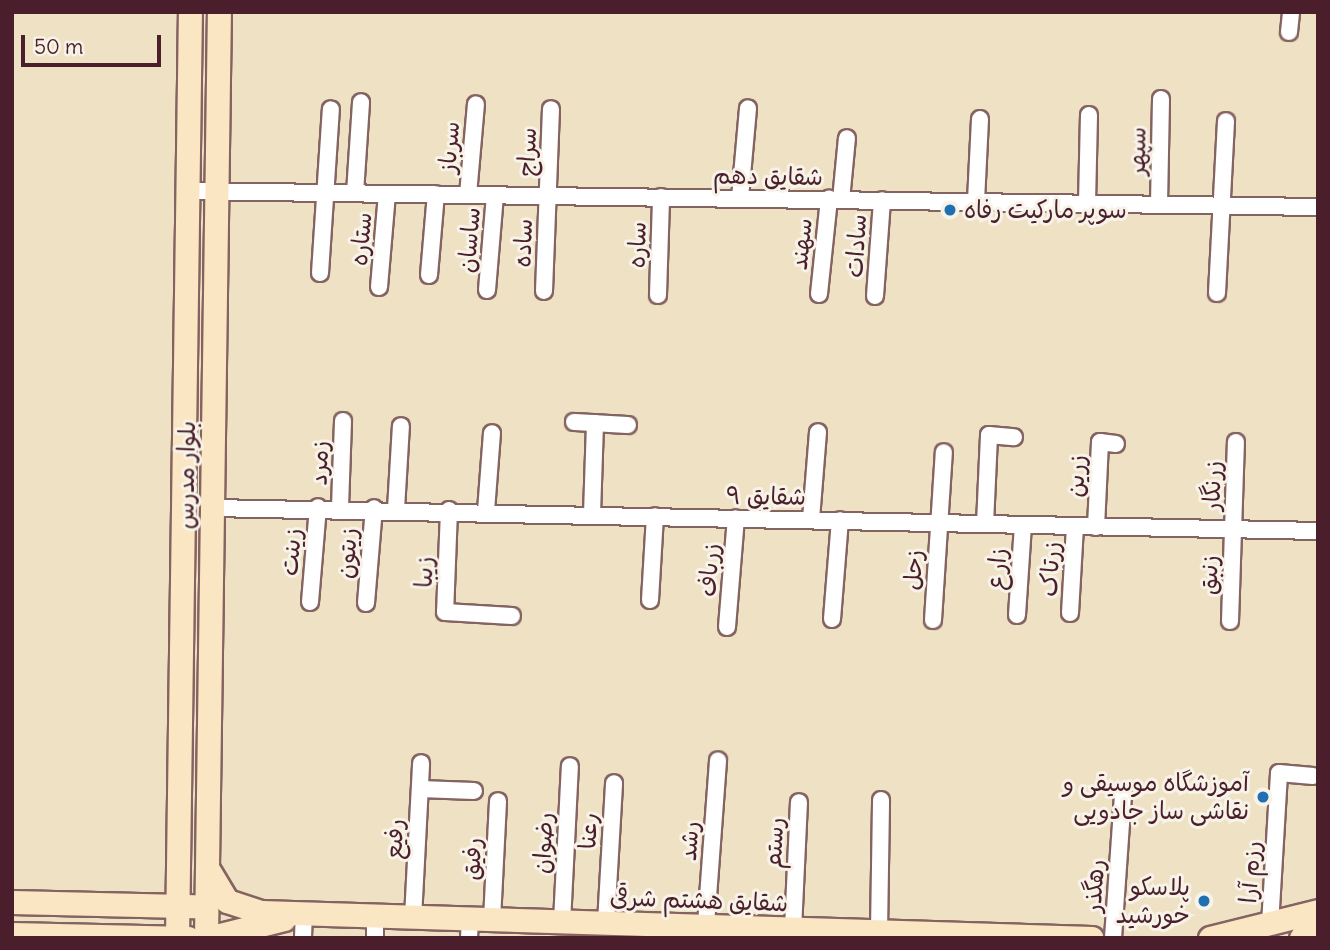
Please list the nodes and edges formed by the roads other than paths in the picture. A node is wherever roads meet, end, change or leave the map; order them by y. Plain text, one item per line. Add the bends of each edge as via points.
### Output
1 (190, 12) edge
2 (219, 12) edge
3 (1291, 12) edge
4 (1289, 32) dead end
5 (1161, 99) dead end
6 (361, 102) dead end
7 (476, 104) dead end
8 (748, 108) dead end
9 (331, 109) dead end
10 (551, 109) dead end
11 (1090, 115) dead end
12 (980, 119) dead end
13 (1226, 121) dead end
14 (847, 138) dead end
15 (187, 191) junction
16 (217, 191) junction
17 (326, 193) junction
18 (355, 193) junction
19 (387, 194) junction
20 (436, 194) junction
21 (468, 195) junction
22 (495, 195) junction
23 (548, 196) junction
24 (661, 197) junction
25 (740, 198) junction
26 (835, 200) junction
27 (882, 200) junction
28 (976, 201) junction
29 (1087, 203) junction
30 (1159, 204) junction
31 (1222, 205) junction
32 (1318, 207) edge
33 (320, 273) dead end
34 (429, 275) dead end
35 (379, 287) dead end
36 (487, 290) dead end
37 (544, 291) dead end
38 (1216, 293) dead end
39 (820, 294) dead end
40 (658, 295) dead end
41 (875, 296) dead end
42 (343, 421) dead end
43 (574, 422) dead end
44 (595, 423) junction
45 (628, 425) dead end
46 (401, 426) dead end
47 (818, 432) dead end
48 (492, 433) dead end
49 (1014, 437) dead end
50 (1236, 442) dead end
51 (1116, 444) dead end
52 (944, 452) dead end
53 (318, 507) junction
54 (340, 507) junction
55 (212, 508) junction
56 (374, 508) junction
57 (396, 509) junction
58 (449, 510) junction
59 (486, 511) junction
60 (592, 514) junction
61 (655, 516) junction
62 (736, 518) junction
63 (811, 519) junction
64 (840, 520) junction
65 (938, 523) junction
66 (985, 524) junction
67 (1023, 525) junction
68 (1075, 527) junction
69 (1096, 527) junction
70 (1234, 531) junction
71 (1318, 531) edge
72 (650, 600) dead end
73 (310, 602) dead end
74 (366, 603) dead end
75 (1070, 613) dead end
76 (1017, 615) dead end
77 (512, 616) dead end
78 (832, 619) dead end
79 (933, 620) dead end
80 (1230, 621) dead end
81 (727, 627) dead end
82 (718, 760) dead end
83 (421, 763) dead end
84 (570, 766) dead end
85 (1313, 776) dead end
86 (614, 783) dead end
87 (420, 789) junction
88 (474, 791) dead end
89 (1123, 795) dead end
90 (881, 800) dead end
91 (498, 801) dead end
92 (799, 802) dead end
93 (207, 867) junction
94 (12, 902) edge
95 (178, 905) junction
96 (207, 906) junction
97 (1318, 912) edge
98 (304, 915) junction
99 (413, 918) junction
100 (606, 923) junction
101 (1270, 925) junction
102 (477, 926) edge
103 (375, 927) edge
104 (551, 927) edge
105 (793, 929) junction
106 (879, 931) junction
107 (705, 932) edge
108 (12, 934) edge
109 (844, 934) edge
110 (1013, 937) edge
111 (177, 938) edge
112 (188, 938) edge
113 (207, 938) edge
114 (303, 938) edge
115 (1092, 938) edge
116 (1113, 938) edge
117 (1210, 938) edge
118 (1301, 938) edge

1 - 15 main road, بلوار مدرس
2 - 16 main road, بلوار مدرس
3 - 4 street
5 - 30 street, سپهر
6 - 18 street
7 - 21 street, سرباز
8 - 25 street
9 - 17 street
10 - 23 street, سراج
11 - 29 street, سپهر
12 - 28 street
13 - 31 street
14 - 26 street, سهند
15 - 16 street, شقایق دهم
15 - 95 main road, بلوار مدرس
16 - 17 street, شقایق دهم
16 - 55 main road, بلوار مدرس
17 - 18 street, شقایق دهم
17 - 33 street
18 - 19 street, شقایق دهم
19 - 20 street, شقایق دهم
19 - 35 street, ستاره
20 - 21 street, شقایق دهم
20 - 34 street
21 - 22 street, شقایق دهم
22 - 23 street, شقایق دهم
22 - 36 street, ساسان
23 - 24 street, شقایق دهم
23 - 37 street, ساده
24 - 25 street, شقایق دهم
24 - 40 street, ساره
25 - 26 street, شقایق دهم
26 - 27 street, شقایق دهم
26 - 39 street, سهند
27 - 28 street, شقایق دهم
27 - 41 street, سادات
28 - 29 street, شقایق دهم
29 - 30 street, شقایق دهم
30 - 31 street, شقایق دهم
31 - 32 street, شقایق دهم
31 - 38 street
42 - 54 street, زمرد
43 - 44 street
44 - 45 street
44 - 60 street
46 - 57 street
47 - 63 street
48 - 59 street
49 - 66 street via 989,435
50 - 70 street, زرنگار
51 - 69 street, زرین via 1100,442
52 - 65 street, زحل
53 - 54 street, شقایق ۹
53 - 55 street, شقایق ۹
53 - 73 street, زینت
54 - 56 street, شقایق ۹
55 - 93 main road, بلوار مدرس
56 - 57 street, شقایق ۹
56 - 74 street, زیتون
57 - 58 street, شقایق ۹
58 - 59 street, شقایق ۹
58 - 77 street, زیبا via 445,612
59 - 60 street, شقایق ۹
60 - 61 street, شقایق ۹
61 - 62 street, شقایق ۹
61 - 72 street
62 - 63 street, شقایق ۹
62 - 81 street, زرباف
63 - 64 street, شقایق ۹
64 - 65 street, شقایق ۹
64 - 78 street
65 - 66 street, شقایق ۹
65 - 79 street, زحل
66 - 67 street, شقایق ۹
67 - 68 street, شقایق ۹
67 - 76 street, زارع
68 - 69 street, شقایق ۹
68 - 75 street, زرتاک
69 - 70 street, شقایق ۹
70 - 71 street, شقایق ۹
70 - 80 street, زنبق
82 - 107 street, رشد
83 - 87 street, رفیع
84 - 104 street, رضوان
85 - 101 street, رزم آرا via 1279,773
86 - 100 street, رعنا
87 - 88 street
87 - 99 street, رفیع
89 - 116 street, رهگذر
90 - 106 street
91 - 102 street, رفیق
92 - 105 street, رستم
93 - 96 main road, بلوار مدرس
93 - 98 main road, شقایق هشتم شرقی via 227,901
94 - 95 main road
95 - 96 main road
95 - 111 main road, بلوار مدرس
96 - 113 main road, بلوار مدرس
97 - 101 main road
97 - 118 main road
98 - 103 main road, شقایق هشتم شرقی
98 - 113 main road, شقایق هشتم شرقی
98 - 114 street
99 - 102 main road, شقایق هشتم شرقی
99 - 103 main road, شقایق هشتم شرقی
100 - 104 main road, شقایق هشتم شرقی
100 - 107 main road, شقایق هشتم شرقی
101 - 117 main road
102 - 104 main road, شقایق هشتم شرقی
105 - 107 main road, شقایق هشتم شرقی
105 - 109 main road, شقایق هشتم شرقی
106 - 109 main road, شقایق هشتم شرقی
106 - 110 main road, شقایق هشتم شرقی
108 - 111 main road
110 - 115 main road, شقایق هشتم شرقی
111 - 112 main road

